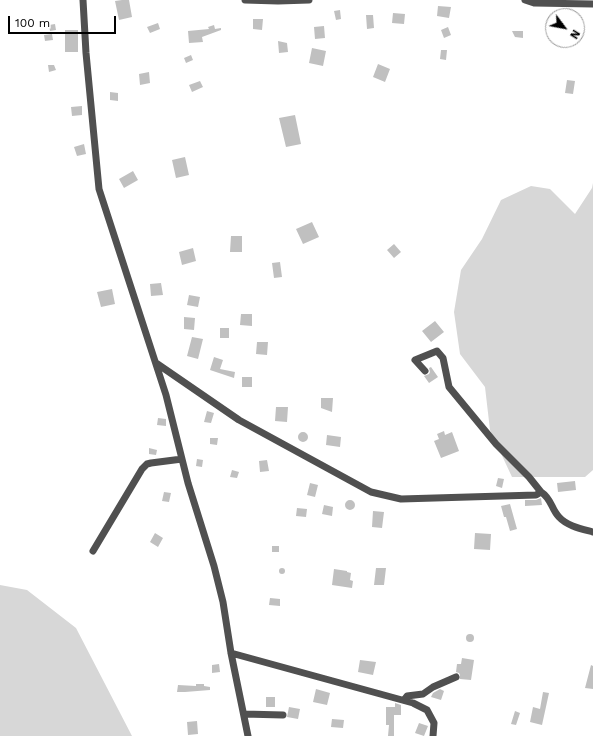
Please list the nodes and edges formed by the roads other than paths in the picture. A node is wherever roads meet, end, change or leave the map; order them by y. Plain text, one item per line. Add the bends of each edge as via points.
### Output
1 (83, 0) edge
2 (245, 0) edge
3 (309, 0) edge
4 (525, 0) edge
5 (593, 4) edge
6 (155, 362) junction
7 (425, 371) dead end
8 (182, 459) junction
9 (541, 492) junction
10 (593, 532) edge
11 (93, 552) dead end
12 (231, 653) junction
13 (456, 677) dead end
14 (404, 700) junction
15 (244, 714) junction
16 (283, 715) dead end
17 (248, 736) edge
18 (433, 736) edge

1 - 6 street via 99,189
2 - 3 street
4 - 5 street via 534,3
6 - 8 street
6 - 9 street via 239,420 371,492 401,499 536,495
7 - 9 street via 415,360 437,351 443,358 449,387 496,444
8 - 11 street via 150,462 142,469
8 - 12 street via 214,566
9 - 10 street via 551,502 558,517 566,523
12 - 14 street
12 - 15 street
13 - 14 street via 424,694 407,696
14 - 18 street via 427,710 434,722
15 - 16 street
15 - 17 street

